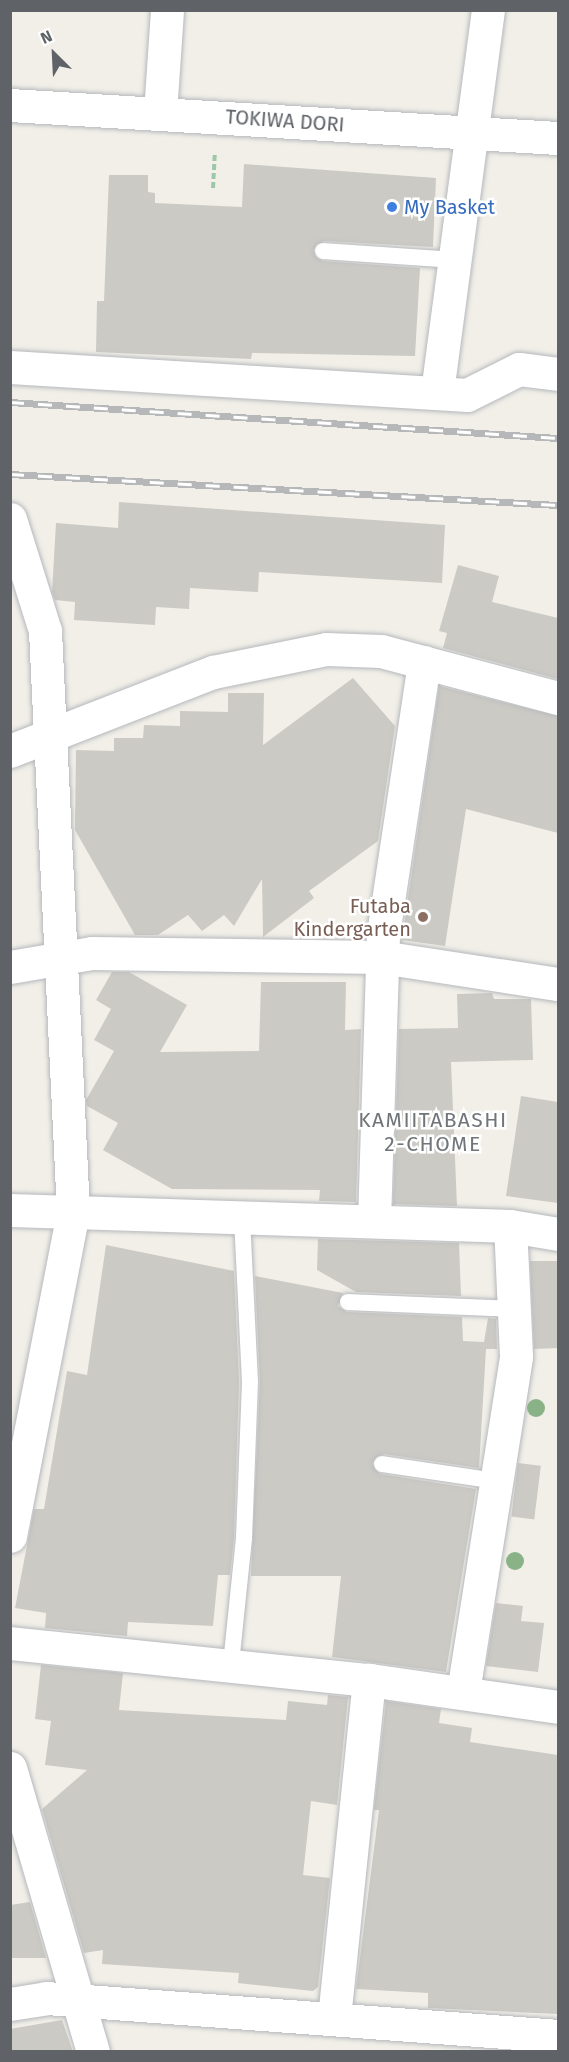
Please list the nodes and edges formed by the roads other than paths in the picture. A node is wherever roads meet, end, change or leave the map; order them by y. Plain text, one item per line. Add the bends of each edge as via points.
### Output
1 (167, 10) edge
2 (488, 10) edge
3 (10, 105) edge
4 (160, 113) junction
5 (472, 132) junction
6 (558, 138) edge
7 (323, 251) dead end
8 (455, 260) junction
9 (10, 367) edge
10 (558, 374) edge
11 (437, 392) junction
12 (10, 519) edge
13 (19, 577) edge
14 (424, 662) junction
15 (558, 698) edge
16 (50, 735) junction
17 (10, 751) edge
18 (381, 957) junction
19 (62, 958) junction
20 (10, 968) edge
21 (558, 984) edge
22 (10, 1210) edge
23 (74, 1212) junction
24 (242, 1217) junction
25 (374, 1221) junction
26 (510, 1226) junction
27 (558, 1234) edge
28 (348, 1302) dead end
29 (514, 1309) junction
30 (382, 1464) dead end
31 (496, 1481) junction
32 (10, 1536) edge
33 (10, 1643) edge
34 (231, 1664) junction
35 (369, 1680) junction
36 (463, 1692) junction
37 (558, 1707) edge
38 (10, 1768) edge
39 (13, 1800) edge
40 (79, 2000) junction
41 (10, 2004) edge
42 (334, 2018) junction
43 (558, 2036) edge
44 (93, 2052) edge

1 - 4 street
2 - 5 street
3 - 4 street, TOKIWA DORI
4 - 5 street, TOKIWA DORI
5 - 6 street, TOKIWA DORI
5 - 8 street
7 - 8 lane
8 - 11 street
9 - 11 street
10 - 11 street via 519,369 467,395
12 - 13 street
13 - 16 street via 45,631
14 - 15 street
14 - 16 street via 381,651 326,649 268,658 213,672
14 - 18 street
16 - 17 street
16 - 19 street
18 - 19 street via 92,953
18 - 21 street
18 - 25 street
19 - 20 street
19 - 23 street
22 - 23 street
23 - 24 street
23 - 32 street
24 - 25 street
24 - 34 lane via 250,1382 244,1538
25 - 26 street
26 - 27 street
26 - 29 street
28 - 29 lane
29 - 31 street via 516,1356
30 - 31 lane
31 - 36 street
33 - 34 street
34 - 35 street
35 - 36 street
35 - 42 street
36 - 37 street
38 - 39 street
39 - 40 street
40 - 41 street
40 - 42 street
40 - 44 street
42 - 43 street

